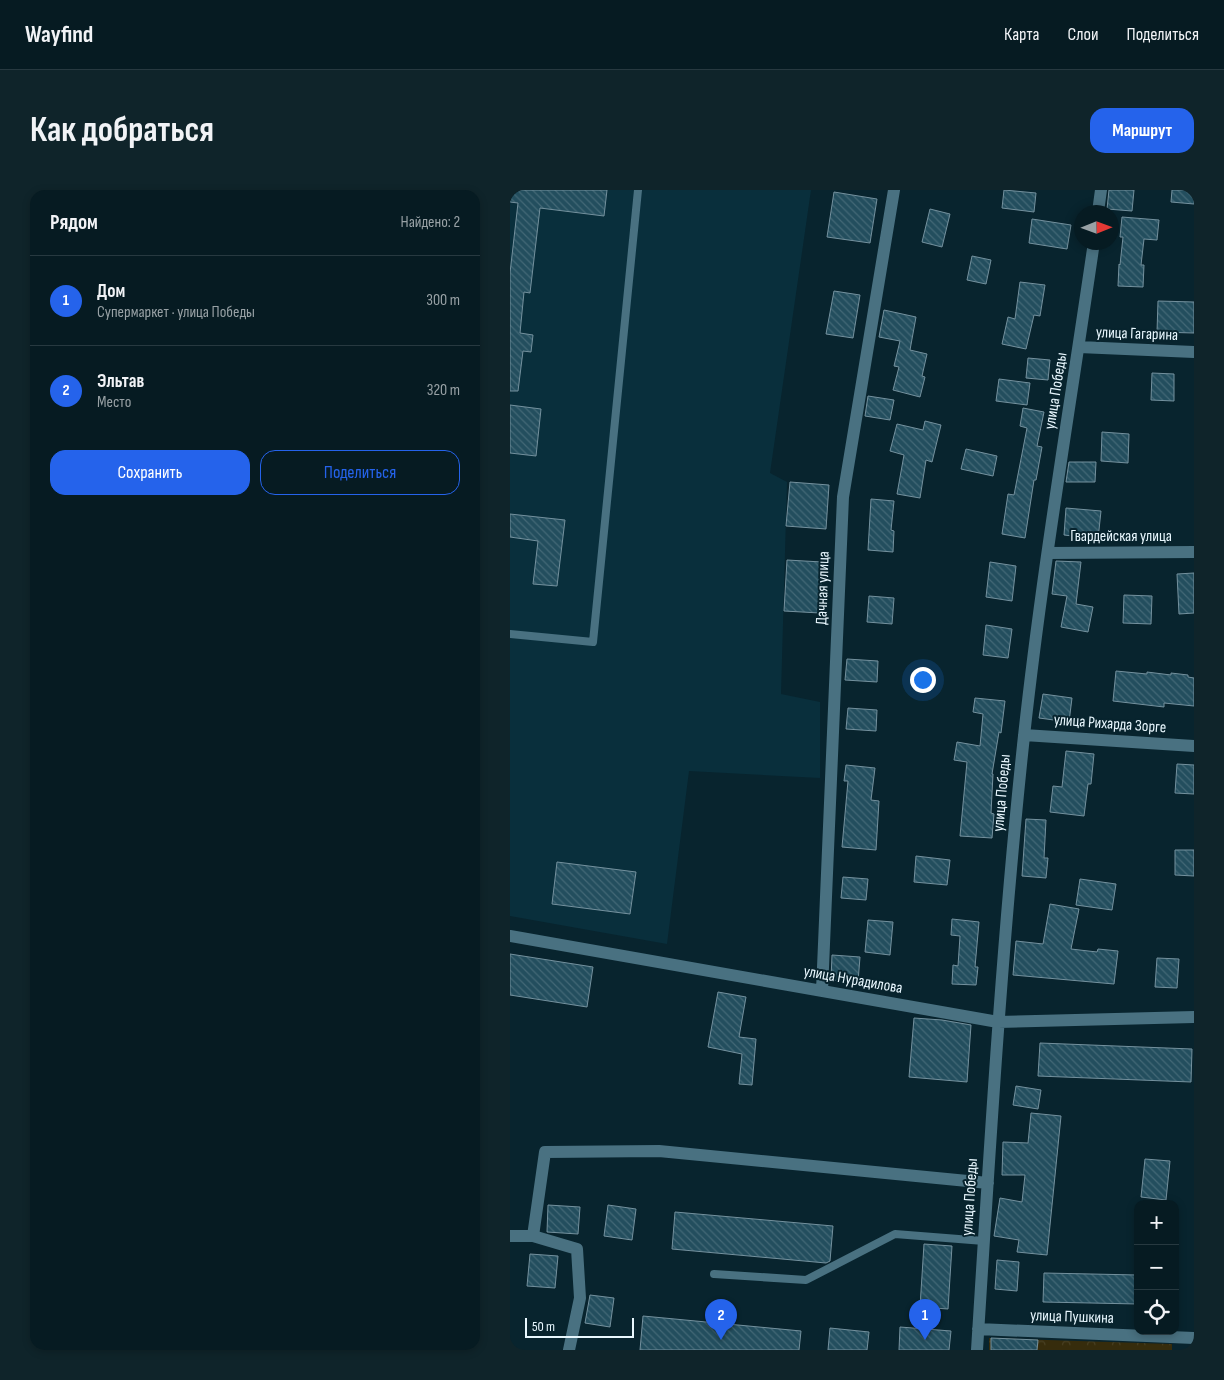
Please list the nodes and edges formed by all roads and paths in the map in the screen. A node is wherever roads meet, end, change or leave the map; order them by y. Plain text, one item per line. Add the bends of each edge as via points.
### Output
1 (638, 190) edge
2 (894, 190) edge
3 (1102, 190) edge
4 (1099, 205) edge
5 (1093, 250) edge
6 (1079, 347) junction
7 (1194, 352) edge
8 (1194, 552) edge
9 (1048, 553) junction
10 (510, 634) edge
11 (1024, 735) junction
12 (1194, 746) edge
13 (510, 936) edge
14 (822, 991) junction
15 (1194, 1017) edge
16 (998, 1022) junction
17 (988, 1183) junction
18 (510, 1236) edge
19 (533, 1236) junction
20 (984, 1241) junction
21 (714, 1274) dead end
22 (978, 1329) junction
23 (1194, 1338) edge
24 (569, 1350) edge
25 (977, 1350) edge

1 - 10 lane via 593,642
2 - 14 street, Дачная улица via 843,497
3 - 4 street
5 - 6 street, улица Победы
6 - 7 street, улица Гагарина
6 - 9 street, улица Победы
8 - 9 street, Гвардейская улица
9 - 11 street, улица Победы
11 - 12 street, улица Рихарда Зорге
11 - 16 street, улица Победы
13 - 14 street, улица Нурадилова
14 - 16 street, улица Нурадилова
15 - 16 street, улица Нурадилова
16 - 17 street, улица Победы
17 - 19 street via 659,1151 545,1152
17 - 20 street, улица Победы
18 - 19 street
19 - 24 street via 577,1249 580,1298
20 - 21 lane via 895,1234 806,1280
20 - 22 street, улица Победы
22 - 23 street, улица Пушкина
22 - 25 street, улица Победы

